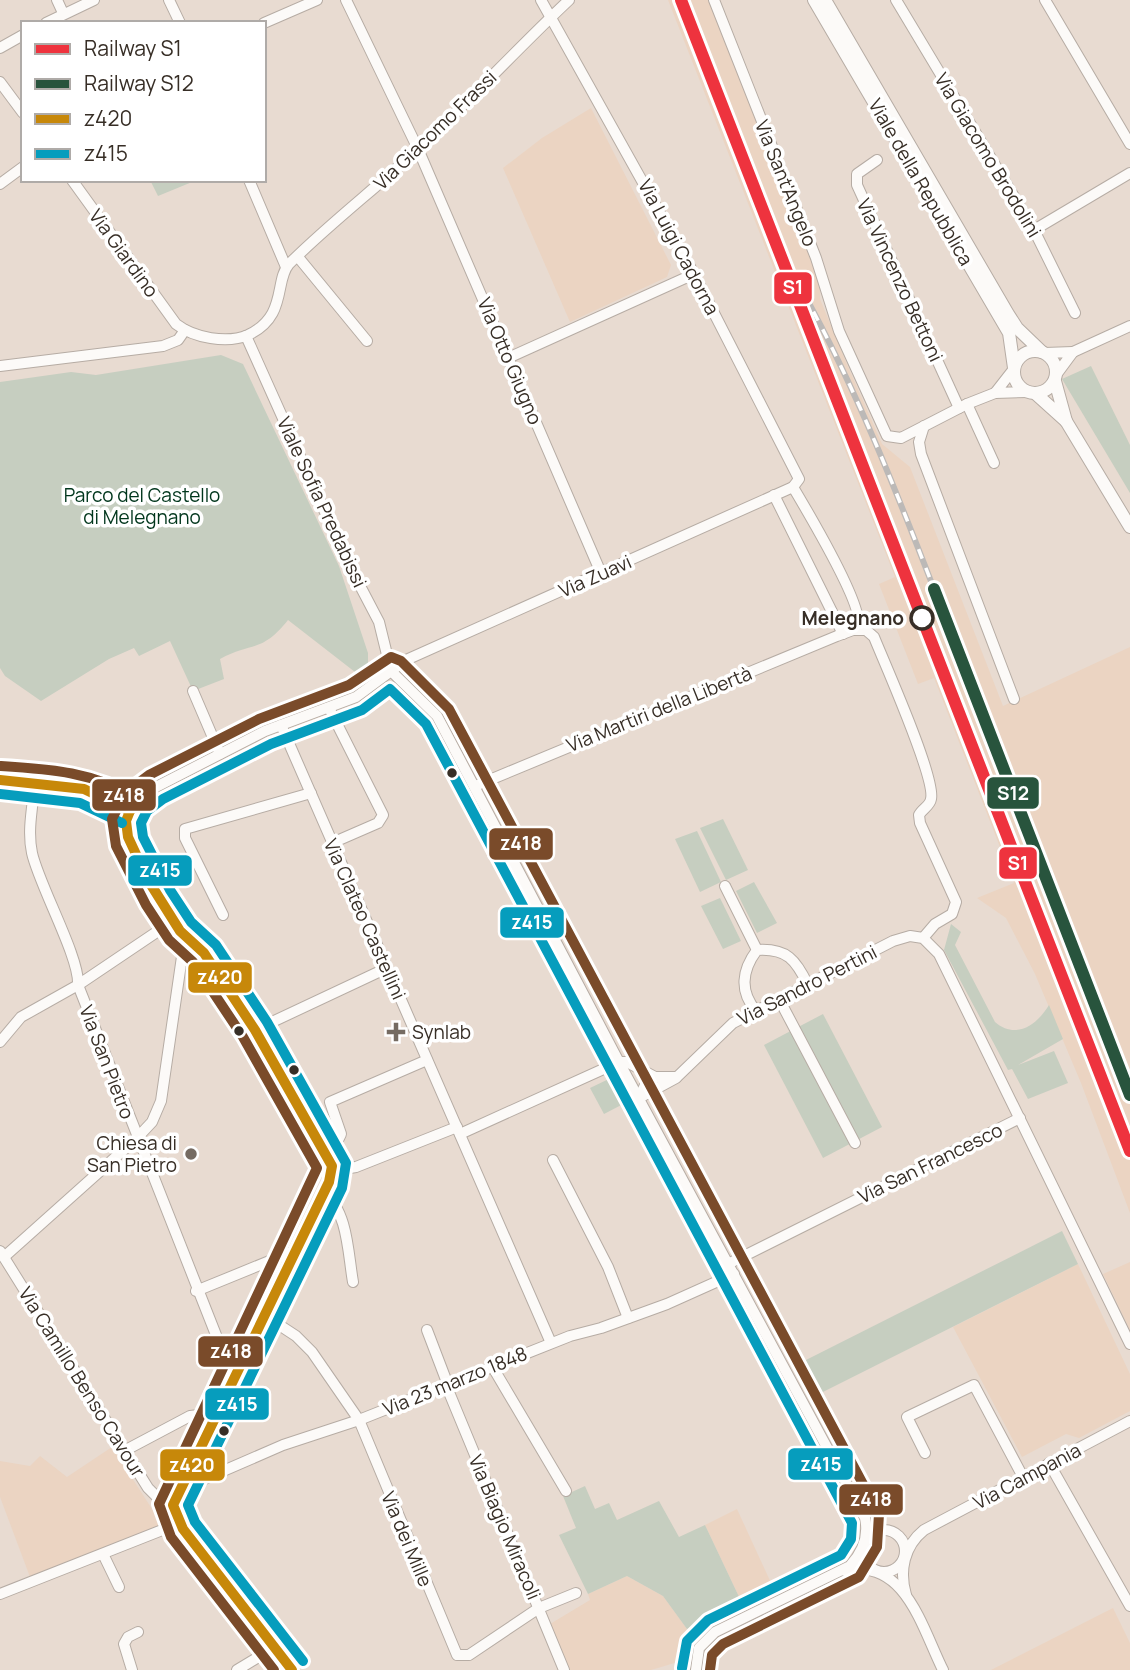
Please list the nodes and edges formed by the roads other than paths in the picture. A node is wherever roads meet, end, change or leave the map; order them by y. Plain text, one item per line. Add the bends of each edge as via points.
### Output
1 (57, 0) edge
2 (94, 0) edge
3 (169, 0) edge
4 (317, 0) edge
5 (346, 0) edge
6 (541, 0) edge
7 (569, 0) edge
8 (714, 0) edge
9 (814, 0) edge
10 (825, 0) edge
11 (896, 0) edge
12 (1045, 0) edge
13 (63, 13) junction
14 (552, 16) junction
15 (49, 21) edge
16 (179, 21) edge
17 (266, 22) edge
18 (21, 36) edge
19 (0, 48) edge
20 (0, 82) edge
21 (21, 110) edge
22 (1130, 144) edge
23 (418, 149) junction
24 (877, 160) dead end
25 (21, 168) edge
26 (1130, 173) edge
27 (73, 182) edge
28 (250, 182) edge
29 (0, 184) edge
30 (1034, 230) junction
31 (298, 257) junction
32 (286, 267) junction
33 (694, 274) junction
34 (1075, 313) dead end
35 (1130, 326) edge
36 (181, 327) junction
37 (246, 336) junction
38 (368, 341) dead end
39 (1073, 352) junction
40 (1043, 353) junction
41 (508, 358) junction
42 (0, 366) edge
43 (1013, 369) junction
44 (1056, 378) junction
45 (995, 393) junction
46 (1032, 393) junction
47 (963, 406) junction
48 (1066, 421) junction
49 (920, 428) junction
50 (994, 463) dead end
51 (796, 484) junction
52 (774, 495) junction
53 (1130, 527) edge
54 (601, 573) junction
55 (843, 634) junction
56 (391, 671) junction
57 (193, 691) dead end
58 (1014, 699) dead end
59 (329, 708) junction
60 (281, 725) junction
61 (220, 754) junction
62 (0, 780) edge
63 (35, 782) junction
64 (475, 786) junction
65 (311, 793) junction
66 (130, 811) junction
67 (332, 843) junction
68 (725, 886) dead end
69 (223, 915) dead end
70 (173, 921) junction
71 (185, 936) junction
72 (923, 938) junction
73 (757, 950) junction
74 (387, 968) junction
75 (78, 985) junction
76 (808, 985) junction
77 (779, 999) junction
78 (756, 1011) junction
79 (255, 1030) junction
80 (0, 1042) edge
81 (427, 1060) junction
82 (619, 1062) junction
83 (655, 1077) junction
84 (677, 1077) junction
85 (639, 1098) junction
86 (1020, 1118) junction
87 (458, 1131) junction
88 (137, 1138) junction
89 (855, 1143) dead end
90 (329, 1159) junction
91 (553, 1160) dead end
92 (332, 1171) junction
93 (324, 1193) junction
94 (294, 1251) junction
95 (2, 1254) edge
96 (731, 1269) junction
97 (353, 1282) dead end
98 (196, 1291) junction
99 (264, 1315) junction
100 (628, 1318) junction
101 (427, 1330) dead end
102 (551, 1343) junction
103 (1130, 1344) edge
104 (492, 1366) junction
105 (233, 1378) junction
106 (447, 1385) junction
107 (216, 1413) junction
108 (359, 1420) junction
109 (1130, 1421) edge
110 (124, 1451) junction
111 (925, 1453) dead end
112 (1049, 1464) junction
113 (1023, 1477) junction
114 (177, 1490) junction
115 (566, 1491) dead end
116 (173, 1504) junction
117 (863, 1515) junction
118 (180, 1523) junction
119 (890, 1531) junction
120 (924, 1531) junction
121 (864, 1546) junction
122 (103, 1554) junction
123 (905, 1556) junction
124 (842, 1571) junction
125 (879, 1572) junction
126 (119, 1587) dead end
127 (576, 1593) dead end
128 (0, 1594) edge
129 (906, 1595) junction
130 (1130, 1605) edge
131 (539, 1608) junction
132 (138, 1632) dead end
133 (275, 1647) junction
134 (132, 1670) edge
135 (236, 1670) edge
136 (292, 1670) edge
137 (564, 1670) edge
138 (696, 1670) edge
139 (943, 1670) edge

1 - 13 street
2 - 13 street
3 - 16 street
4 - 17 street
5 - 23 street, Via Otto Giugno
6 - 14 street, Via Luigi Cadorna
7 - 14 street, Via Giacomo Frassi
8 - 49 street, Via Sant'Angelo via 816,258 839,331 886,434 893,439
9 - 43 street, Viale della Repubblica via 1009,333
10 - 40 street, Viale della Repubblica via 1013,321
11 - 30 street, Via Giacomo Brodolini
12 - 22 street
13 - 15 street
14 - 23 street, Via Giacomo Frassi
14 - 33 street, Via Luigi Cadorna
18 - 19 street
20 - 21 street
23 - 31 street, Via Giacomo Frassi
23 - 41 street, Via Otto Giugno
24 - 47 street, Via Vincenzo Bettoni via 860,171 857,185
25 - 29 street
26 - 30 street
27 - 36 street, Via Giardino
28 - 32 street
30 - 34 street, Via Giacomo Brodolini
31 - 32 street, Via Giacomo Frassi
31 - 38 street
32 - 37 street via 276,306
33 - 41 street
33 - 51 street, Via Luigi Cadorna via 796,472
35 - 39 street
36 - 37 street via 210,337
36 - 42 street via 178,340 163,345
37 - 56 street, Viale Sofia Predabissi via 379,622
39 - 40 street
39 - 44 street
40 - 43 street via 1024,354
40 - 44 street, Viale della Repubblica via 1054,362
41 - 54 street, Via Otto Giugno
43 - 45 street
43 - 46 street, Viale della Repubblica via 1018,386
44 - 46 street via 1045,391
44 - 48 street, Viale della Repubblica
45 - 46 street
45 - 47 street
46 - 48 street, Viale della Repubblica
47 - 49 street
47 - 50 street, Via Vincenzo Bettoni
48 - 53 street, Viale della Repubblica
49 - 58 street via 920,454
51 - 52 street, Via Zuavi
51 - 55 street, Via Luigi Cadorna via 859,616 856,627
52 - 54 street, Via Zuavi
52 - 55 street
54 - 56 street, Via Zuavi via 406,660
55 - 64 street, Via Martiri della Libertà
55 - 72 street via 861,629 873,635 932,792 930,803 919,815 920,823 956,909
56 - 59 street, Via Zuavi via 362,694
56 - 64 street via 434,712
57 - 61 street
59 - 60 street, Via Zuavi
59 - 67 street via 383,815 377,824
60 - 61 street, Via Zuavi
60 - 65 street, Via Clateo Castellini
61 - 66 street, Via Zuavi via 156,787
62 - 63 street
63 - 66 street via 90,789
63 - 75 street, Via San Pietro via 32,853
64 - 82 street
65 - 67 street, Via Clateo Castellini
65 - 69 street via 185,830
66 - 70 street via 126,825 129,841
67 - 74 street, Via Clateo Castellini
68 - 73 street
70 - 71 street
70 - 75 street
71 - 79 street via 204,953
71 - 88 street via 162,1096 155,1118
72 - 76 street, Via Sandro Pertini via 896,940
72 - 86 street via 939,954
73 - 76 street via 783,951 797,964
73 - 78 street via 743,978
74 - 79 street
74 - 81 street, Via Clateo Castellini
75 - 80 street via 20,1017
75 - 88 street, Via San Pietro
76 - 77 street, Via Sandro Pertini
77 - 78 street, Via Sandro Pertini
77 - 89 street
78 - 84 street, Via Sandro Pertini via 721,1032
79 - 90 street
81 - 87 street, Via Clateo Castellini
81 - 90 street via 330,1102 341,1134
82 - 83 street
82 - 85 street
82 - 87 street
83 - 84 street
83 - 85 street via 647,1081
84 - 85 street, Via Sandro Pertini
85 - 96 street
86 - 96 street, Via San Francesco
86 - 103 street, Via San Francesco
87 - 92 street
87 - 102 street, Via Clateo Castellini
88 - 95 street
88 - 98 street, Via San Pietro
90 - 92 street
91 - 100 street via 608,1267
92 - 93 street
93 - 94 street
93 - 97 street via 341,1221
94 - 98 street
94 - 99 street
95 - 110 street, Via Camillo Benso Cavour
96 - 100 street, Via 23 marzo 1848
96 - 117 street
98 - 105 street, Via San Pietro
99 - 105 street
99 - 108 street, Via dei Mille via 312,1352
100 - 102 street, Via 23 marzo 1848
101 - 106 street, Via Biagio Miracoli
102 - 104 street, Via 23 marzo 1848
104 - 106 street, Via 23 marzo 1848
104 - 115 street
105 - 107 street
106 - 108 street, Via 23 marzo 1848
106 - 131 street, Via Biagio Miracoli
107 - 110 street via 190,1416
107 - 114 street
108 - 114 street, Via 23 marzo 1848 via 283,1445
108 - 131 street, Via dei Mille via 459,1656 469,1655
109 - 112 street, Via Campania
110 - 116 street, Via Camillo Benso Cavour via 154,1495
111 - 113 street via 907,1417 974,1385
112 - 113 street, Via Campania
112 - 130 street
113 - 120 street, Via Campania
114 - 116 street
116 - 118 street
117 - 119 street
117 - 121 street via 867,1528
118 - 122 street
118 - 133 street
119 - 120 street, Via Campania
119 - 121 street via 874,1533
119 - 123 street via 902,1539
120 - 123 street, Via Campania
121 - 124 street
121 - 125 street via 866,1562
122 - 126 street
122 - 128 street
123 - 125 street via 895,1570
123 - 129 street
124 - 125 street
124 - 138 street via 715,1632 699,1648
125 - 129 street via 895,1581
127 - 131 street
129 - 139 street
131 - 137 street, Via Biagio Miracoli
132 - 134 street via 124,1644
133 - 135 street
133 - 136 street

